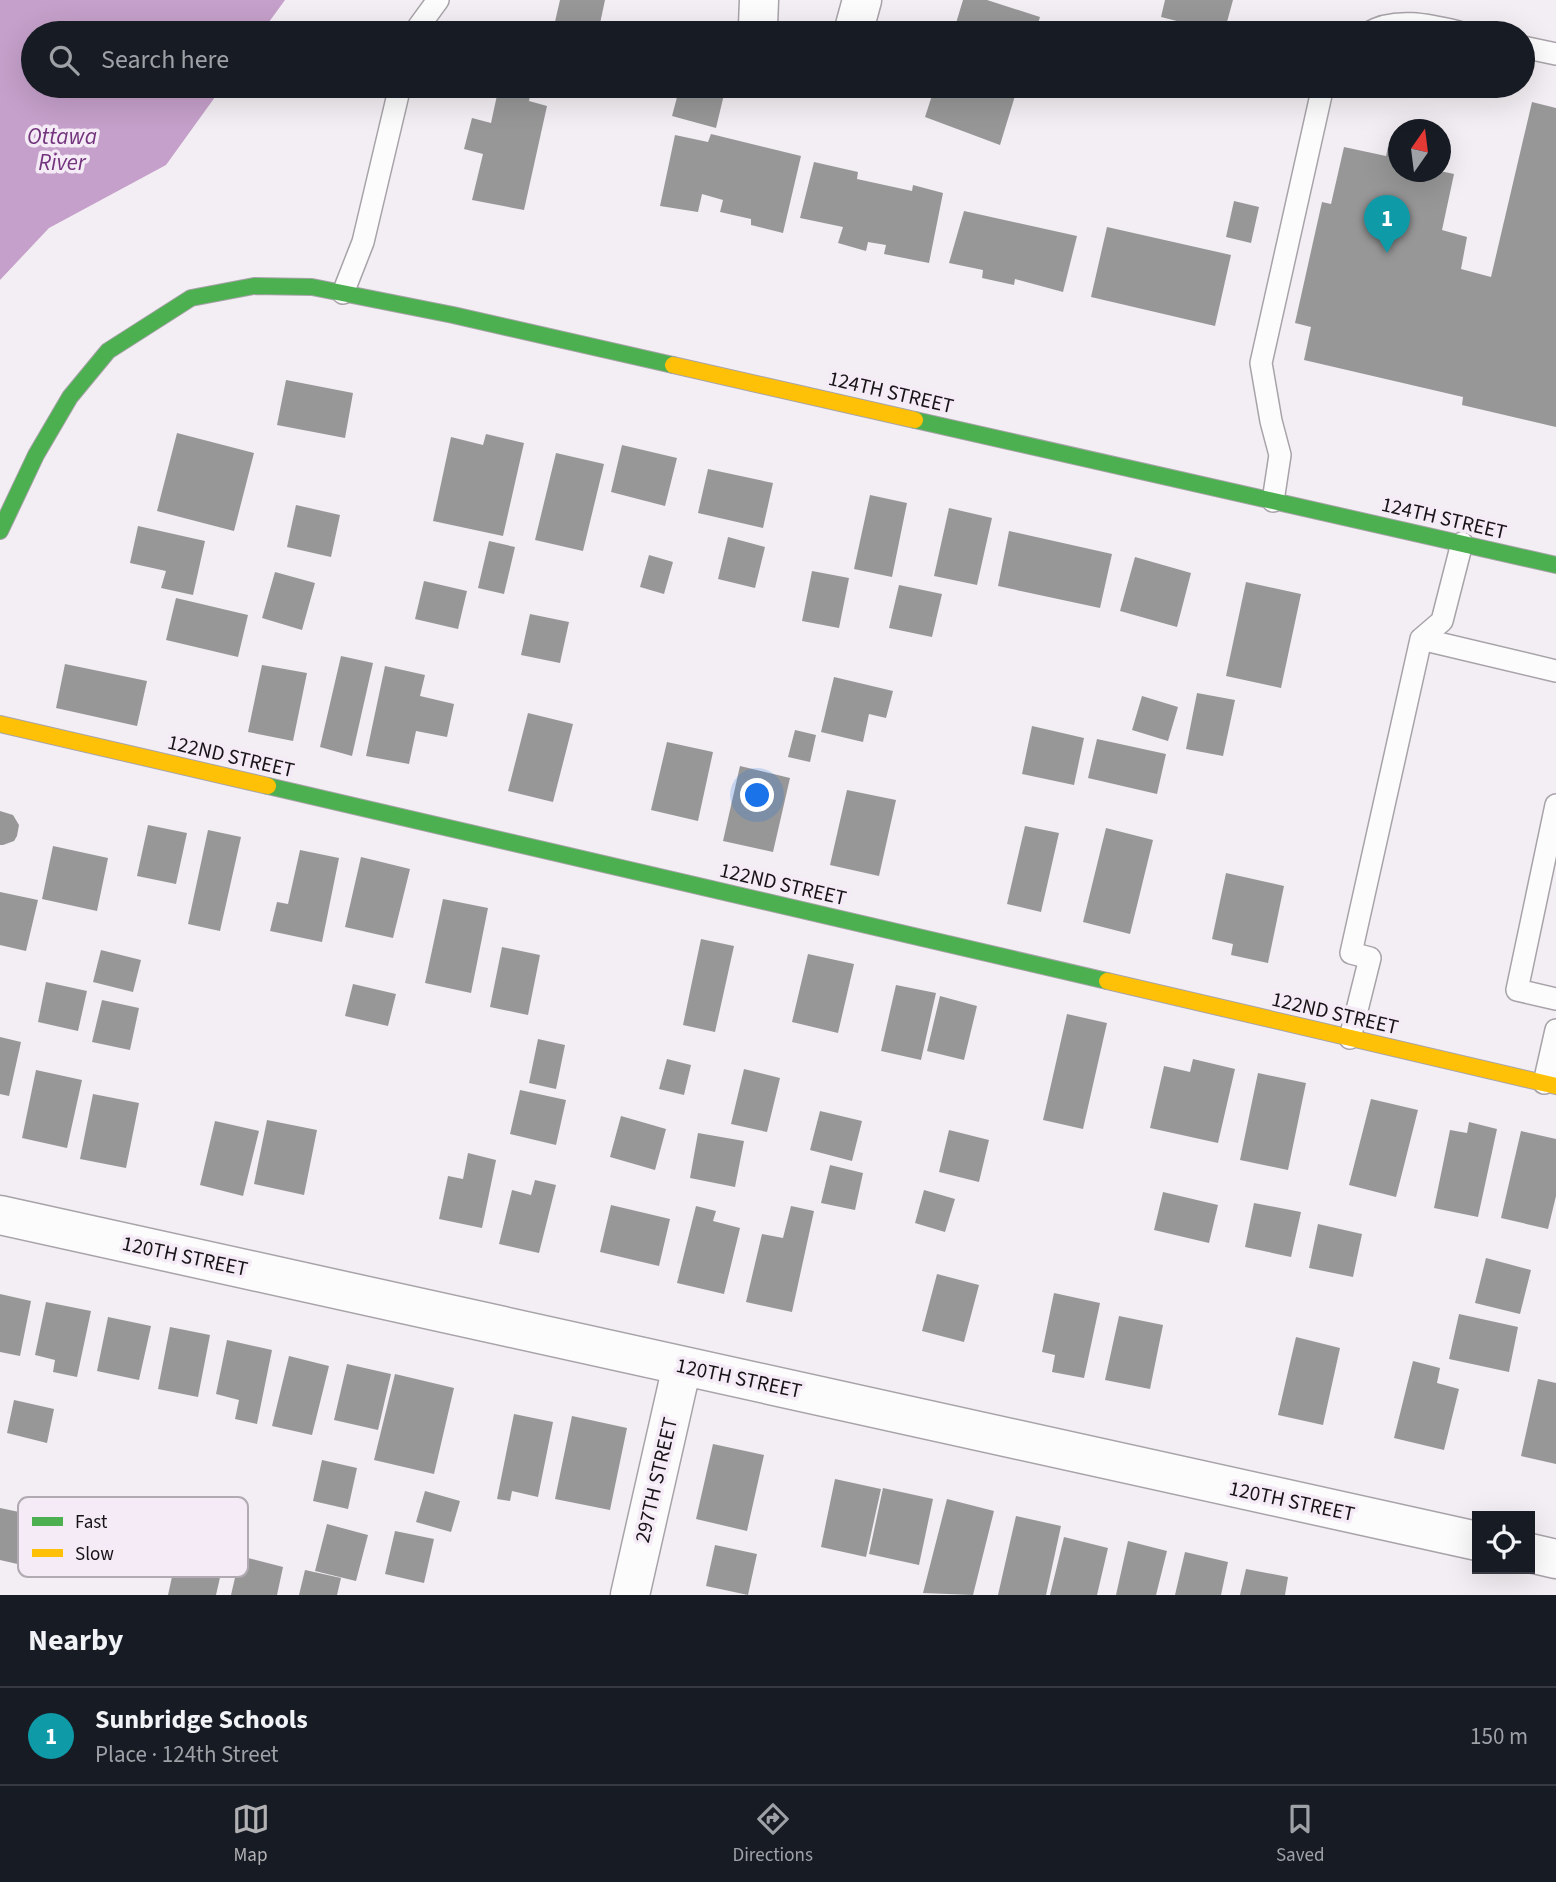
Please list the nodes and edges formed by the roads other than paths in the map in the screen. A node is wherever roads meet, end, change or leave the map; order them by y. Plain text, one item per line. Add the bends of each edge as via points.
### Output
1 (438, 0) edge
2 (759, 0) edge
3 (862, 0) edge
4 (423, 21) edge
5 (758, 21) edge
6 (856, 21) edge
7 (1535, 50) edge
8 (1556, 54) edge
9 (397, 98) edge
10 (1320, 98) edge
11 (343, 293) junction
12 (1273, 501) junction
13 (0, 531) edge
14 (1462, 543) junction
15 (1556, 565) edge
16 (1421, 639) junction
17 (1556, 671) edge
18 (0, 724) edge
19 (1556, 805) edge
20 (1556, 999) edge
21 (1556, 1030) edge
22 (1350, 1038) junction
23 (1550, 1084) edge
24 (0, 1215) edge
25 (682, 1366) junction
26 (1472, 1540) edge
27 (1535, 1554) edge
28 (1556, 1559) edge
29 (630, 1595) edge

1 - 4 lane
2 - 5 street
3 - 6 street
7 - 8 lane
9 - 11 lane via 363,242
10 - 12 lane via 1261,363 1280,455
11 - 12 street, 124TH STREET
11 - 13 street, 124TH STREET via 312,287 254,286 191,298 108,351 70,397
12 - 14 street, 124TH STREET
14 - 15 street, 124TH STREET
14 - 16 lane via 1441,621
16 - 17 lane
16 - 22 lane via 1351,953 1370,958
18 - 22 street, 122ND STREET
19 - 20 lane via 1517,990
21 - 23 lane
22 - 23 street, 122ND STREET
24 - 25 street, 120TH STREET
25 - 26 street, 120TH STREET
25 - 29 street, 297TH STREET
27 - 28 street

